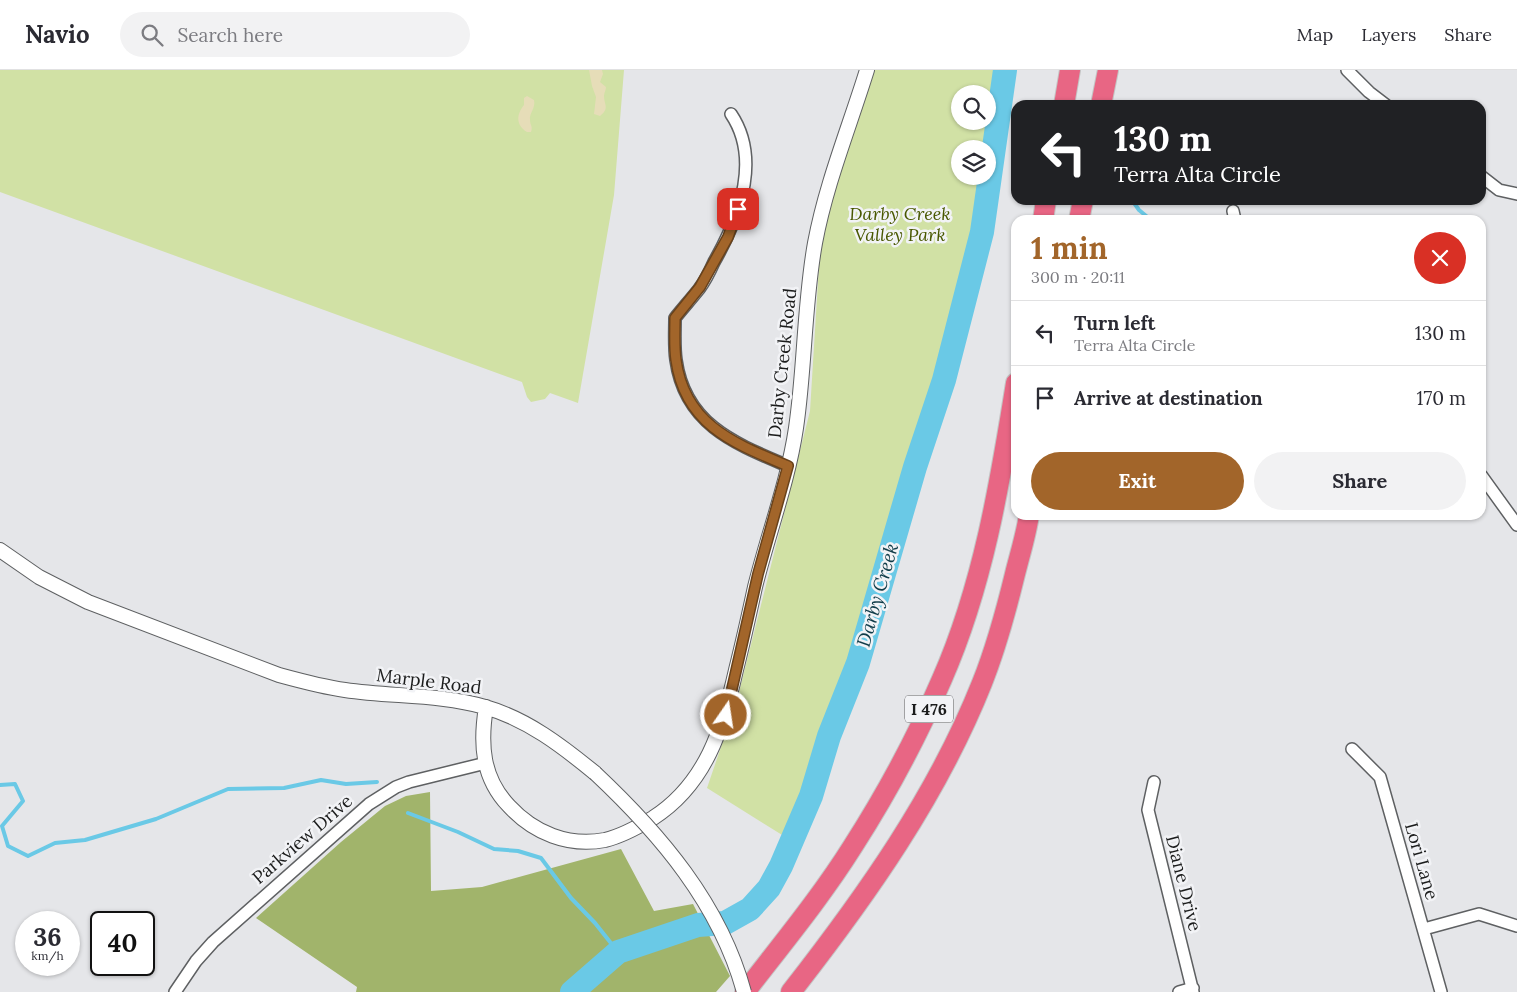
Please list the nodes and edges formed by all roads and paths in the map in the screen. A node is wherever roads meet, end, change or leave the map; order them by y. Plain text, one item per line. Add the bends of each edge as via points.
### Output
1 (867, 70) edge
2 (1070, 70) edge
3 (1108, 70) edge
4 (1347, 70) edge
5 (1065, 100) edge
6 (1102, 100) edge
7 (1379, 100) edge
8 (731, 114) dead end
9 (1486, 180) edge
10 (1517, 194) edge
11 (1011, 415) edge
12 (788, 466) junction
13 (1486, 482) edge
14 (1028, 520) edge
15 (1517, 525) edge
16 (0, 550) edge
17 (486, 707) junction
18 (1352, 749) dead end
19 (486, 764) junction
20 (1154, 782) dead end
21 (1517, 926) edge
22 (1424, 929) junction
23 (1193, 990) edge
24 (175, 992) edge
25 (745, 992) edge
26 (791, 992) edge
27 (1179, 992) edge
28 (1440, 992) edge

1 - 12 street, Darby Creek Road via 829,184 817,236 799,405
2 - 5 highway
3 - 6 highway
4 - 7 street
8 - 12 street via 741,128 746,161 744,196 728,237 705,279 675,318 676,361 685,393 705,422 735,444
9 - 10 street via 1499,190
11 - 25 highway, I 476 via 975,586 943,678 906,755 853,847
12 - 19 street, Darby Creek Road via 758,574 726,715 708,760 673,803 622,835 597,841 568,841 543,832 516,814 495,787
13 - 15 street
14 - 26 highway, I 476 via 1003,620 982,682 952,749 916,816 857,905
16 - 17 street, Marple Road via 39,577 88,602 279,675 346,690 450,699
17 - 19 street, Darby Creek Road via 482,742
17 - 25 street, Marple Road, bridge via 539,731 596,773 667,846 690,877 721,932
18 - 22 street, Lori Lane via 1380,777
19 - 24 street, Parkview Drive via 409,782 369,804 213,942
20 - 23 street, Diane Drive via 1148,810
21 - 22 street via 1479,914
22 - 28 street, Lori Lane
23 - 27 street

